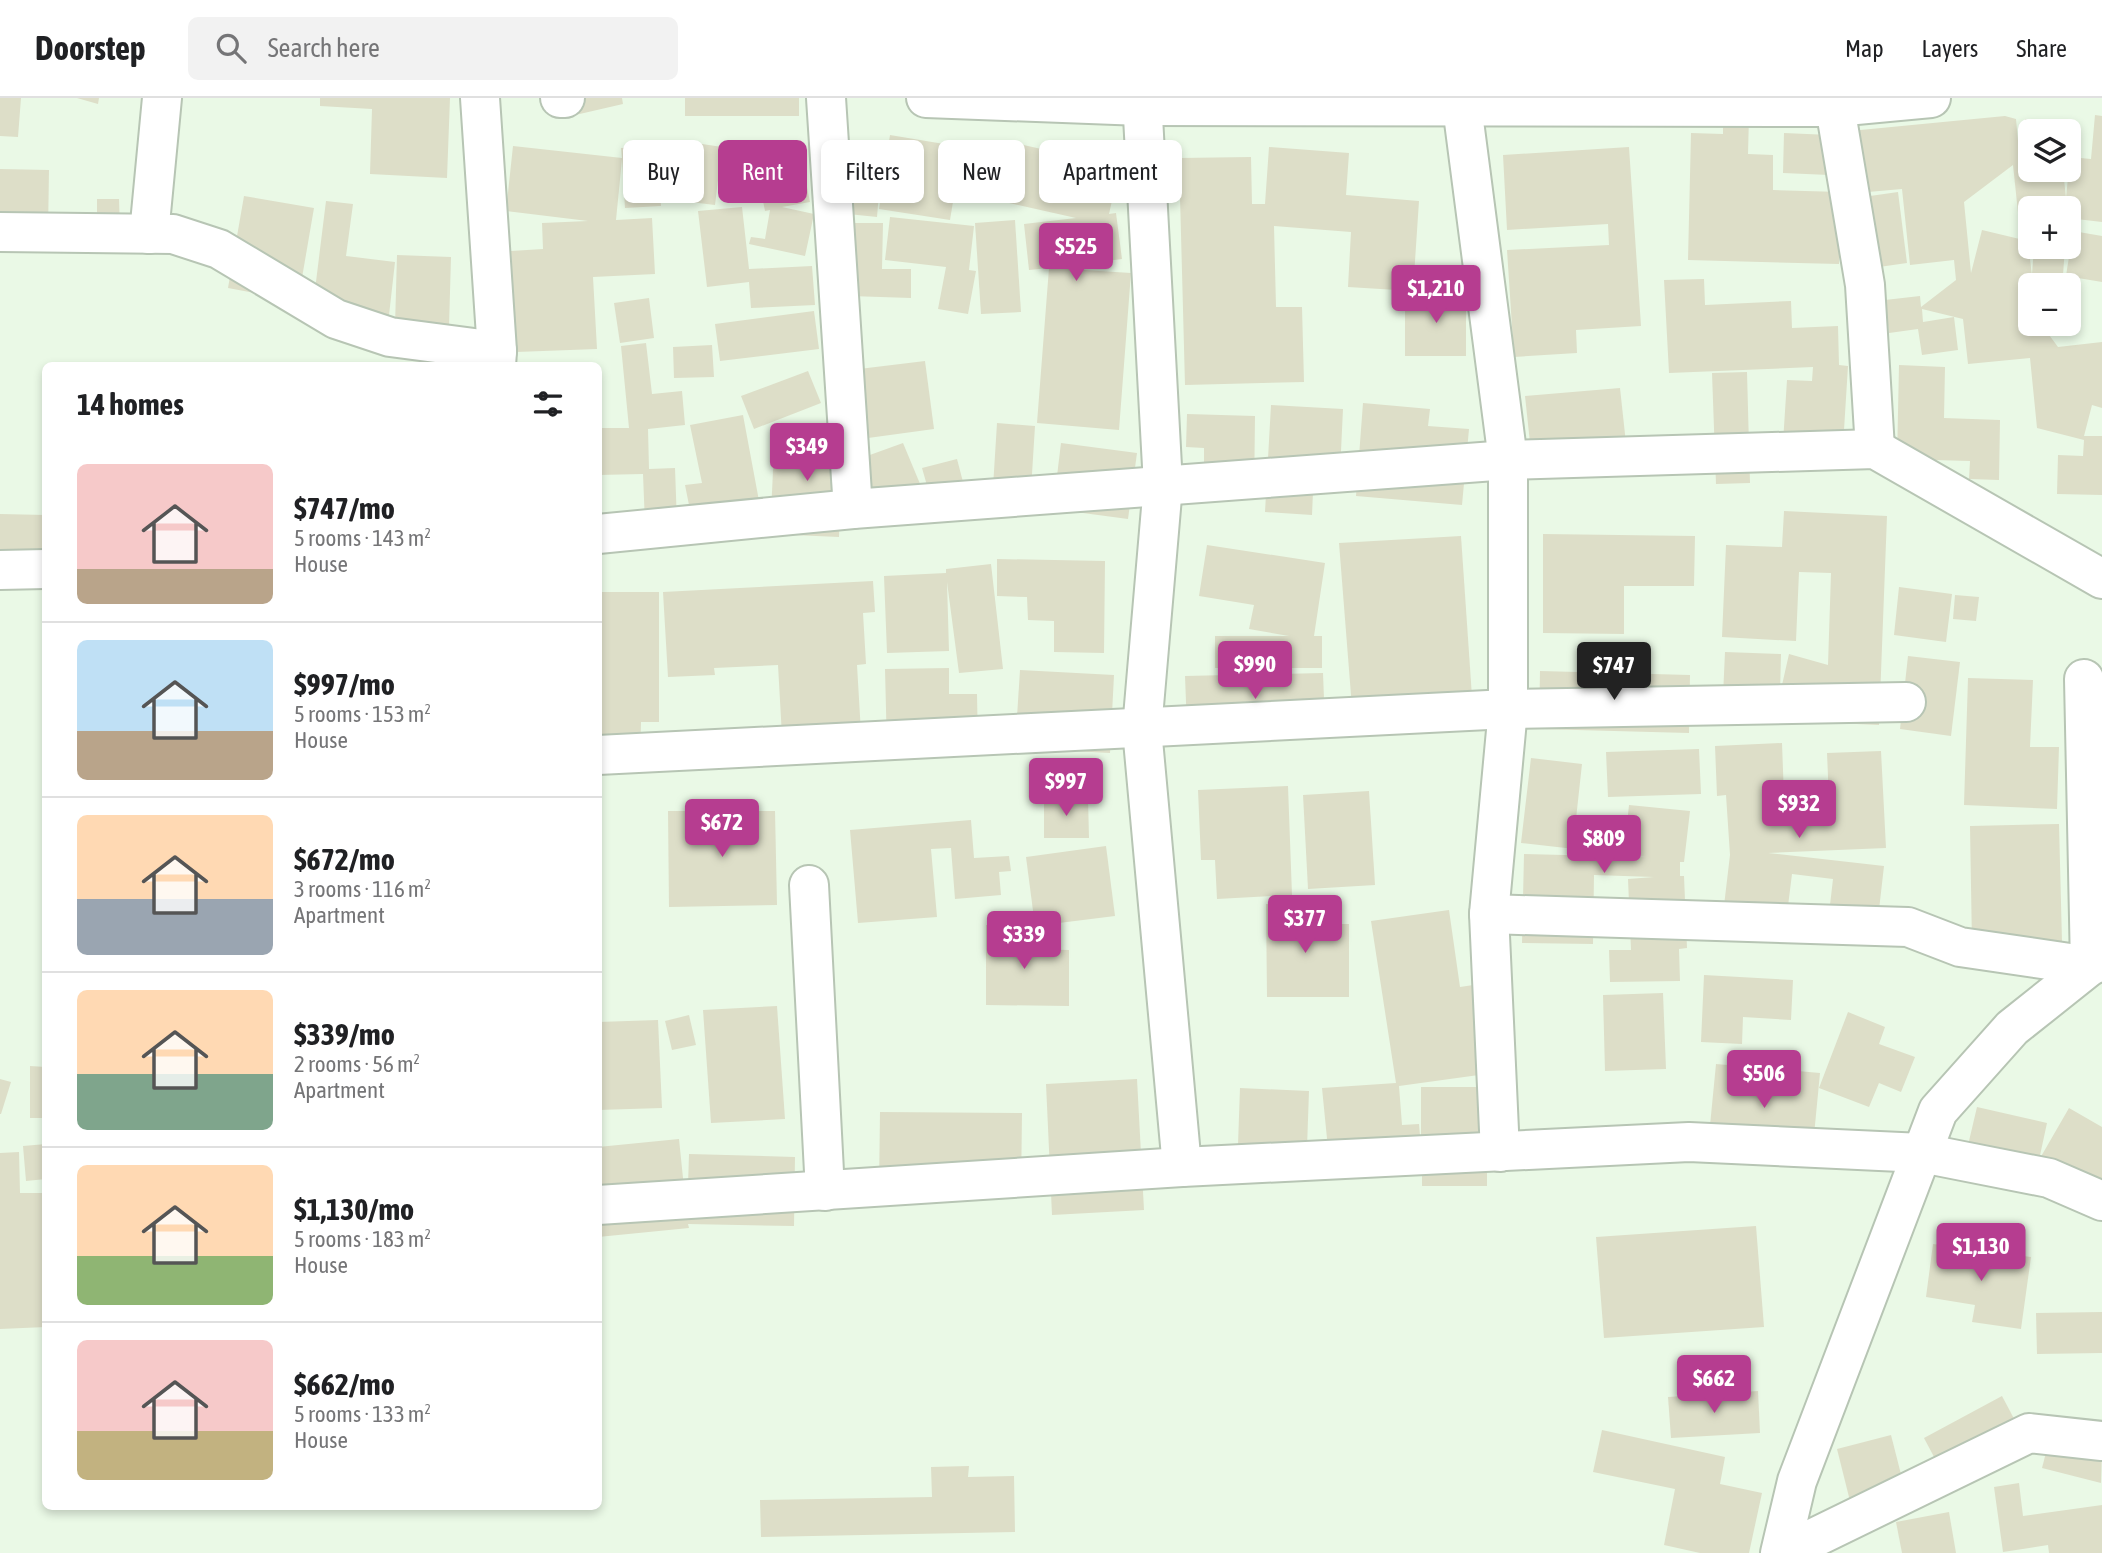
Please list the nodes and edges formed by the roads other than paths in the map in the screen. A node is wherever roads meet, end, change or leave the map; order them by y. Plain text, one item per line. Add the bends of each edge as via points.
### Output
1 (162, 98) edge
2 (480, 98) edge
3 (826, 98) edge
4 (926, 98) edge
5 (1931, 98) edge
6 (1142, 102) edge
7 (1463, 102) edge
8 (1835, 107) junction
9 (3, 233) edge
10 (149, 234) junction
11 (496, 358) edge
12 (1875, 449) junction
13 (1508, 460) junction
14 (1163, 485) junction
15 (853, 509) junction
16 (602, 534) edge
17 (42, 569) edge
18 (0, 570) edge
19 (2102, 579) edge
20 (2084, 680) dead end
21 (1906, 702) dead end
22 (1508, 709) junction
23 (1142, 729) junction
24 (602, 755) edge
25 (809, 885) dead end
26 (1489, 914) junction
27 (2096, 963) edge
28 (1500, 1152) junction
29 (1922, 1153) junction
30 (1182, 1167) junction
31 (825, 1191) junction
32 (2102, 1201) edge
33 (602, 1205) edge
34 (2102, 1440) edge
35 (1781, 1553) edge

1 - 10 street
2 - 11 street
3 - 15 street
4 - 6 street
5 - 8 street
6 - 7 street
6 - 14 street
7 - 8 street
7 - 13 street
8 - 12 street via 1865,285
9 - 10 street
10 - 11 street via 173,234 219,249 337,319 390,337
12 - 13 street
12 - 19 street
13 - 14 street
13 - 22 street
14 - 15 street
14 - 23 street
15 - 16 street
17 - 18 street
20 - 27 street
21 - 22 street
22 - 23 street
22 - 26 street
23 - 24 street
23 - 30 street
25 - 31 street
26 - 27 street via 1908,927 1960,947
26 - 28 street
27 - 29 street via 2012,1028 1938,1111
28 - 29 street via 1689,1142
28 - 30 street
29 - 32 street via 2049,1178
29 - 35 street via 1797,1481
30 - 31 street
31 - 33 street
34 - 35 street via 2029,1433

